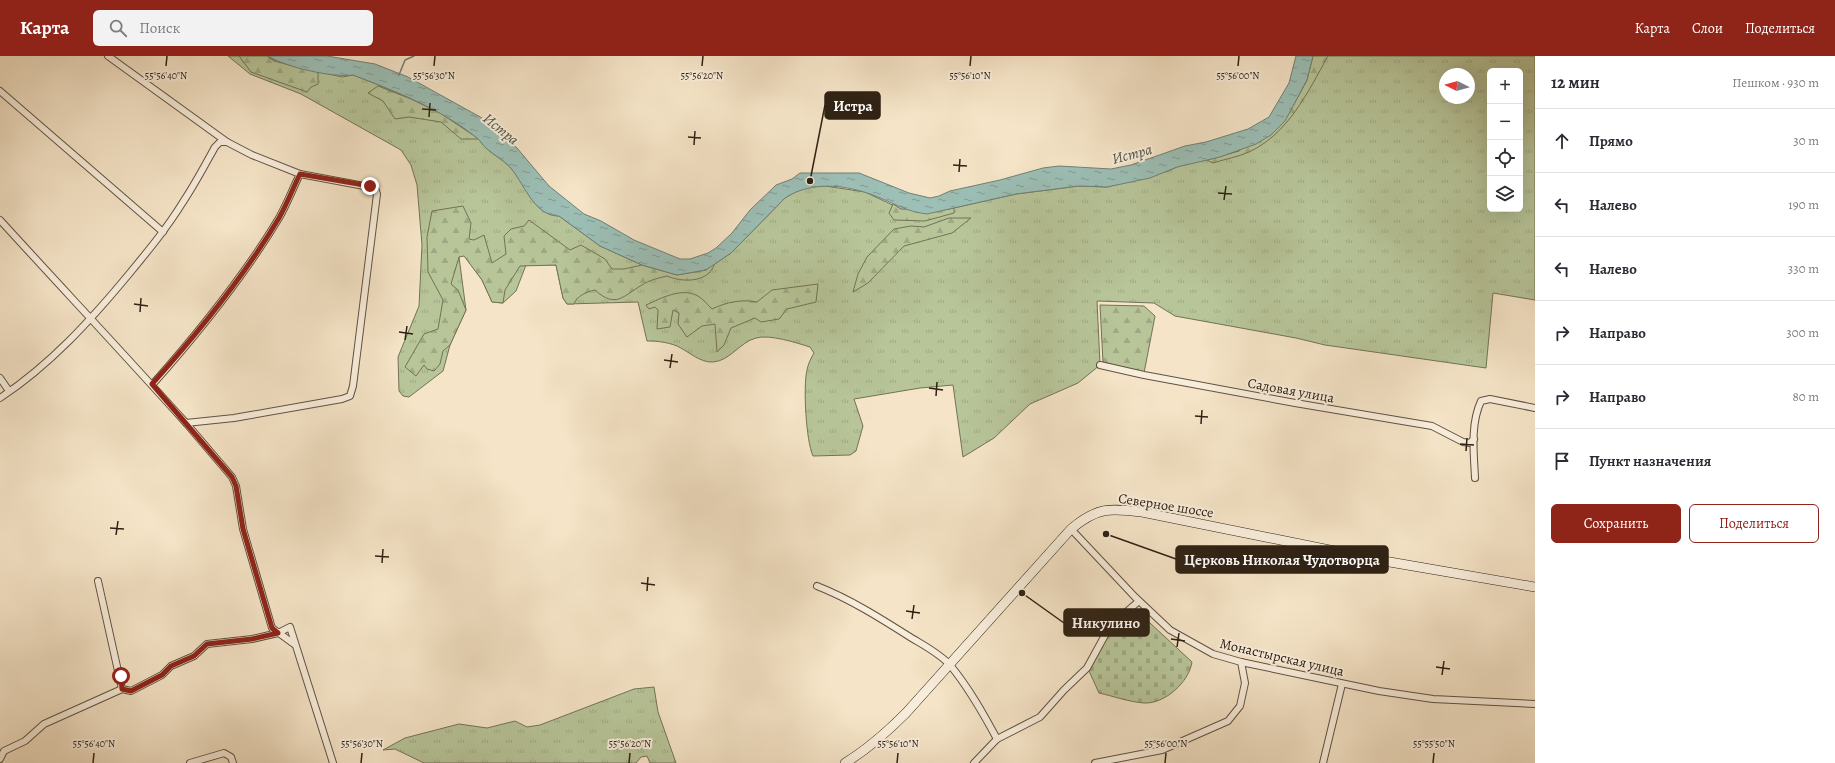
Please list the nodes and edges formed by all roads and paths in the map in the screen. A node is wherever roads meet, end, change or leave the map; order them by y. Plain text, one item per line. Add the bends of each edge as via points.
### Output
1 (108, 56) edge
2 (0, 91) edge
3 (227, 142) junction
4 (300, 174) junction
5 (0, 220) edge
6 (163, 232) junction
7 (90, 319) junction
8 (1100, 365) dead end
9 (0, 378) edge
10 (152, 384) junction
11 (9, 391) junction
12 (0, 398) edge
13 (1535, 408) edge
14 (186, 423) junction
15 (1474, 439) junction
16 (1475, 478) dead end
17 (1071, 529) junction
18 (98, 581) dead end
19 (817, 586) dead end
20 (1535, 587) edge
21 (1139, 601) junction
22 (278, 633) junction
23 (294, 644) junction
24 (1240, 662) junction
25 (949, 664) junction
26 (1342, 684) junction
27 (122, 689) junction
28 (1535, 704) edge
29 (997, 739) junction
30 (0, 759) edge
31 (2, 763) edge
32 (190, 763) edge
33 (233, 763) edge
34 (333, 763) edge
35 (845, 763) edge
36 (974, 763) edge
37 (1095, 763) edge
38 (1323, 763) edge

1 - 3 street
2 - 6 street
3 - 4 street
3 - 6 street via 220,142 215,147
4 - 10 street via 280,216 244,272 196,335
4 - 14 street via 370,186 375,188 377,194 354,386 350,396 234,418
5 - 7 street
6 - 7 street
7 - 10 street
7 - 11 street via 55,355
8 - 15 street, Садовая улица via 1295,403 1432,426 1463,442 1470,443
9 - 11 street
10 - 14 street
11 - 12 street
13 - 15 street via 1490,399 1481,401 1477,409
14 - 22 street via 232,477 236,486 243,529 272,628
15 - 16 street
17 - 20 main road, Северное шоссе via 1084,517 1105,510 1142,512 1384,561
17 - 21 street, Монастырская улица
17 - 25 main road, Северное шоссе
18 - 27 street
19 - 25 street via 880,618
21 - 24 street, Монастырская улица via 1170,630 1213,654
21 - 29 street via 1110,626 1087,668 1040,717
22 - 23 street
22 - 23 street via 290,627
22 - 27 street via 207,644 194,656 171,666 162,675 131,691
23 - 34 street
24 - 26 street, Монастырская улица
24 - 37 street via 1245,683 1240,706 1228,721 1162,750
25 - 29 street via 974,696
25 - 35 main road, Северное шоссе via 884,734
26 - 28 street, Монастырская улица via 1433,699
26 - 38 street
27 - 30 street via 44,724 25,742 4,751
29 - 36 street
30 - 31 street
32 - 33 street via 224,753 232,757

